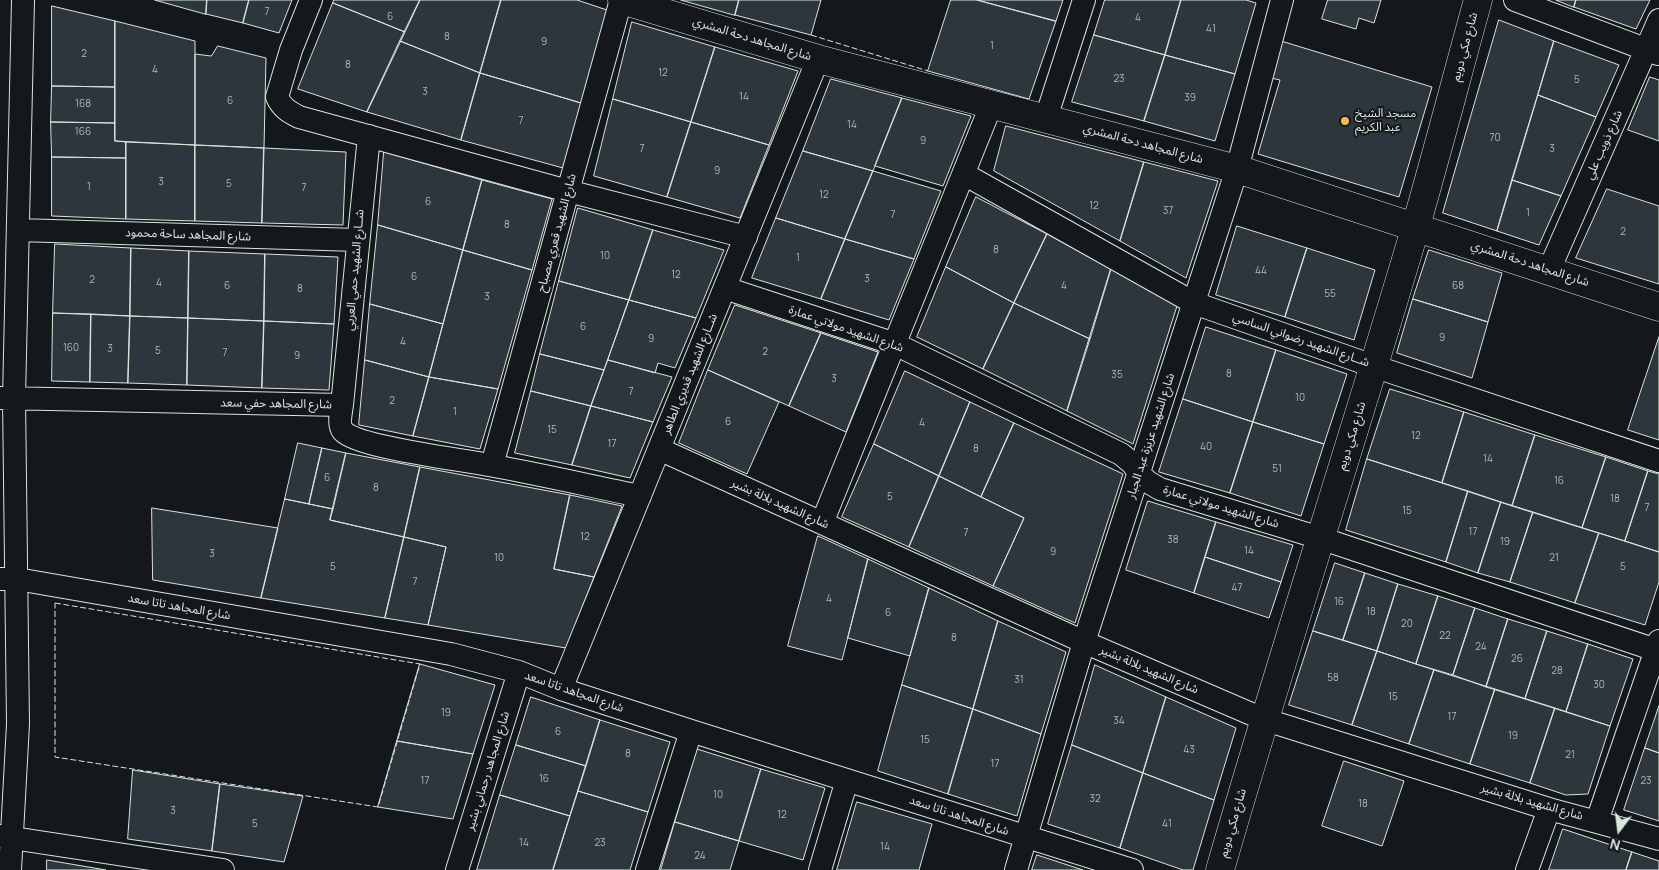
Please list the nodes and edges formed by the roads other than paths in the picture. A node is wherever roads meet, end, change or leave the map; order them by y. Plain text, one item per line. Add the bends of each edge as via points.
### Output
1 (23, 0) edge
2 (312, 0) edge
3 (621, 0) edge
4 (1084, 0) edge
5 (1282, 0) edge
6 (1478, 0) edge
7 (1515, 0) edge
8 (1659, 20) edge
9 (1652, 52) edge
10 (818, 58) junction
11 (992, 103) junction
12 (1046, 118) junction
13 (369, 136) junction
14 (1237, 169) junction
15 (964, 174) junction
16 (568, 191) junction
17 (1415, 228) junction
18 (18, 230) junction
19 (746, 237) junction
20 (358, 240) junction
21 (1549, 270) junction
22 (725, 288) junction
23 (1194, 303) junction
24 (1659, 307) edge
25 (895, 344) junction
26 (1373, 366) junction
27 (7, 398) edge
28 (342, 405) junction
29 (659, 449) junction
30 (1659, 461) edge
31 (492, 465) junction
32 (1139, 474) junction
33 (640, 496) junction
34 (822, 523) junction
35 (1320, 538) junction
36 (9, 579) edge
37 (1084, 642) junction
38 (1658, 645) edge
39 (519, 672) junction
40 (560, 689) junction
41 (1263, 719) junction
42 (691, 731) junction
43 (847, 780) junction
44 (1549, 809) junction
45 (1597, 821) junction
46 (5, 836) edge
47 (1026, 837) junction
48 (1659, 839) edge
49 (10, 870) edge
50 (223, 870) edge
51 (457, 870) edge
52 (647, 870) edge
53 (820, 870) edge
54 (1016, 870) edge
55 (1132, 870) edge
56 (1220, 870) edge
57 (1527, 870) edge

1 - 18 street
2 - 13 street via 290,50 277,97 283,107 299,117
3 - 10 street, شارع المجاهد دحة المشري
3 - 16 street, شارع الشهيد قعري مصباح
4 - 12 street
5 - 14 street, شارع الشهيد عزيزة عبد الجبار
6 - 17 street, شارع مكي دويم
7 - 9 street
8 - 9 street, شارع ذويب علي
9 - 21 street, شارع ذويب علي
10 - 11 street, شارع المجاهد دحة المشري
10 - 19 street, شــارع الشهيد قديري الطاهر
11 - 12 street, شارع المجاهد دحة المشري
11 - 15 street
12 - 14 street, شارع المجاهد دحة المشري
13 - 16 street
13 - 20 street, شــارع الشهيد حمي العربي
14 - 17 street, شارع المجاهد دحة المشري
14 - 23 street, شارع الشهيد عزيزة عبد الجبار
15 - 23 street, شــارع الشهيد رضواني الساسي
15 - 25 street
16 - 19 street
16 - 31 street, شارع الشهيد قعري مصباح
17 - 21 street, شارع المجاهد دحة المشري
17 - 26 street, شارع مكي دويم
18 - 20 street, شارع المجاهد ساحة محمود
18 - 27 street
19 - 22 street, شــارع الشهيد قديري الطاهر
20 - 28 street, شــارع الشهيد حمي العربي
21 - 24 street, شارع المجاهد دحة المشري
22 - 25 street, شارع الشهيد مولاتي عمارة
22 - 29 street, شــارع الشهيد قديري الطاهر
23 - 26 street, شــارع الشهيد رضواني الساسي
23 - 32 street, شارع الشهيد عزيزة عبد الجبار
25 - 32 street, شارع الشهيد مولاتي عمارة via 1121,454
25 - 34 street
26 - 30 street, شــارع الشهيد رضواني الساسي
26 - 35 street, شارع مكي دويم
27 - 28 street, شارع المجاهد حفي سعد
27 - 36 street
28 - 31 street, شارع المجاهد حفي سعد via 341,426 358,440
29 - 33 street, شــارع الشهيد قديري الطاهر
29 - 34 street, شارع الشهيد بلالة بشير
31 - 33 street, شارع المجاهد حفي سعد
32 - 35 street, شارع الشهيد مولاتي عمارة via 1160,489
32 - 37 street, شارع الشهيد عزيزة عبد الجبار
33 - 40 street, شــارع الشهيد قديري الطاهر
34 - 37 street, شارع الشهيد بلالة بشير
35 - 38 street, شارع الشهيد مولاتي عمارة
35 - 41 street, شارع مكي دويم
36 - 39 street, شارع المجاهد تاتا سعد via 451,654
36 - 46 street via 18,724
37 - 41 street, شارع الشهيد بلالة بشير
37 - 47 street, شارع الشهيد عزيزة عبد الجبار
38 - 45 street
39 - 40 street, شارع المجاهد تاتا سعد
39 - 51 street, شارع المجاهد رحماني بشير
40 - 42 street, شارع المجاهد تاتا سعد
41 - 44 street, شارع الشهيد بلالة بشير
41 - 56 street, شارع مكي دويم
42 - 43 street, شارع المجاهد تاتا سعد
42 - 52 street
43 - 47 street, شارع المجاهد تاتا سعد
43 - 53 street
44 - 45 street, شارع الشهيد بلالة بشير
44 - 57 street
45 - 48 street, شارع الشهيد بلالة بشير
46 - 49 street
46 - 50 street
47 - 54 street, شارع الشهيد عزيزة عبد الجبار
47 - 55 street, شارع المجاهد تاتا سعد

